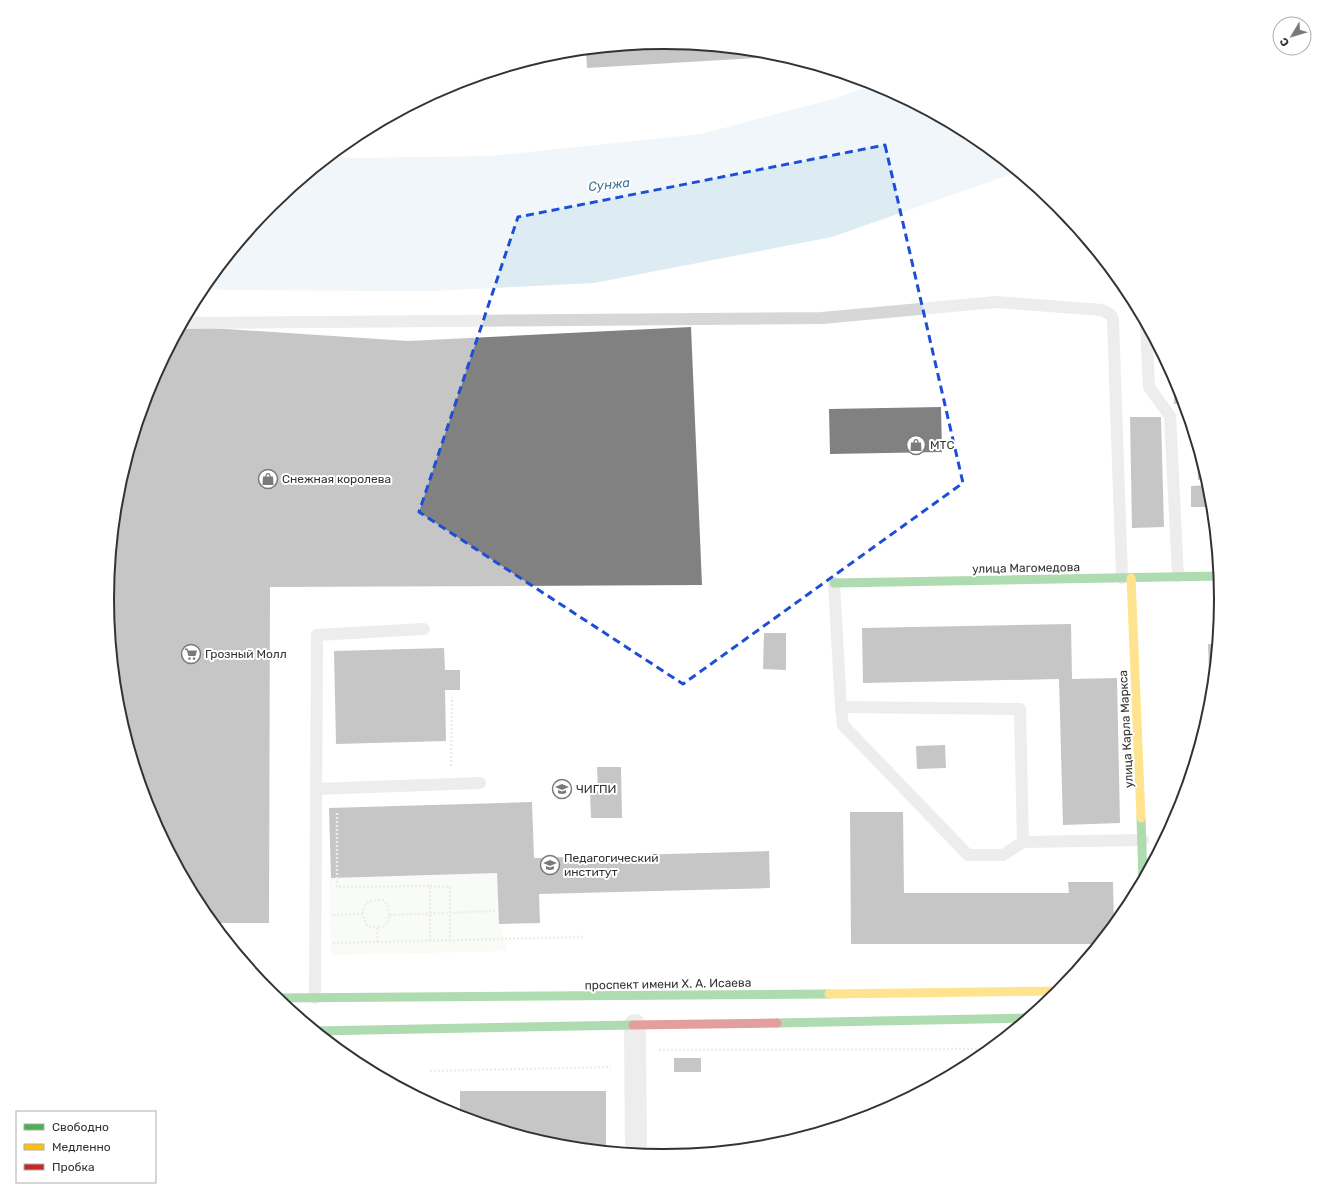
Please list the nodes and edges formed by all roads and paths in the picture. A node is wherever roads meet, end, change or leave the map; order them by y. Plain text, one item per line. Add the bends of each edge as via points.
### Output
1 (188, 323) edge
2 (1146, 334) edge
3 (1178, 576) junction
4 (1213, 576) edge
5 (1126, 578) junction
6 (834, 583) joint
7 (424, 629) dead end
8 (452, 697) dead end
9 (841, 707) junction
10 (480, 783) dead end
11 (450, 784) junction
12 (336, 788) junction
13 (316, 789) junction
14 (1143, 840) junction
15 (1023, 842) junction
16 (1143, 871) edge
17 (430, 886) junction
18 (495, 911) dead end
19 (450, 913) junction
20 (362, 914) junction
21 (430, 914) junction
22 (315, 915) junction
23 (389, 915) junction
24 (377, 927) junction
25 (584, 937) dead end
26 (450, 940) junction
27 (430, 941) junction
28 (377, 942) junction
29 (315, 944) junction
30 (1051, 991) edge
31 (285, 998) edge
32 (315, 998) junction
33 (1021, 1018) edge
34 (635, 1025) junction
35 (322, 1030) edge
36 (981, 1049) edge
37 (636, 1067) junction
38 (430, 1071) dead end
39 (636, 1149) edge

1 - 5 lane via 822,318 996,302 1102,310 1111,315 1113,320
2 - 3 lane via 1149,387 1170,416
3 - 4 main road, улица Магомедова
3 - 5 main road, улица Магомедова
5 - 6 main road, улица Магомедова
5 - 14 main road, улица Карла Маркса
6 - 9 lane
7 - 13 lane via 317,635
8 - 11 path
9 - 15 lane via 843,725 968,855 1003,855
9 - 15 lane via 1020,709
10 - 11 lane
11 - 12 lane
12 - 13 lane
12 - 17 path via 337,887
13 - 22 lane
14 - 15 lane
14 - 16 main road, улица Карла Маркса
17 - 19 path via 450,887
17 - 21 path
18 - 19 path
19 - 21 path
19 - 26 path
20 - 22 path
20 - 23 path via 365,904 370,900 383,900 388,906
20 - 24 path via 368,927
21 - 23 path
21 - 27 path
22 - 29 lane
23 - 24 path via 388,923 383,927
24 - 28 path
25 - 26 path
26 - 27 path
27 - 28 path
28 - 29 path
29 - 32 lane
30 - 32 main road, проспект имени Х. А. Исаева
31 - 32 main road, проспект имени Х. А. Исаева
33 - 34 main road
34 - 35 main road
34 - 37 street
36 - 37 path via 650,1050
37 - 38 path
37 - 39 street

